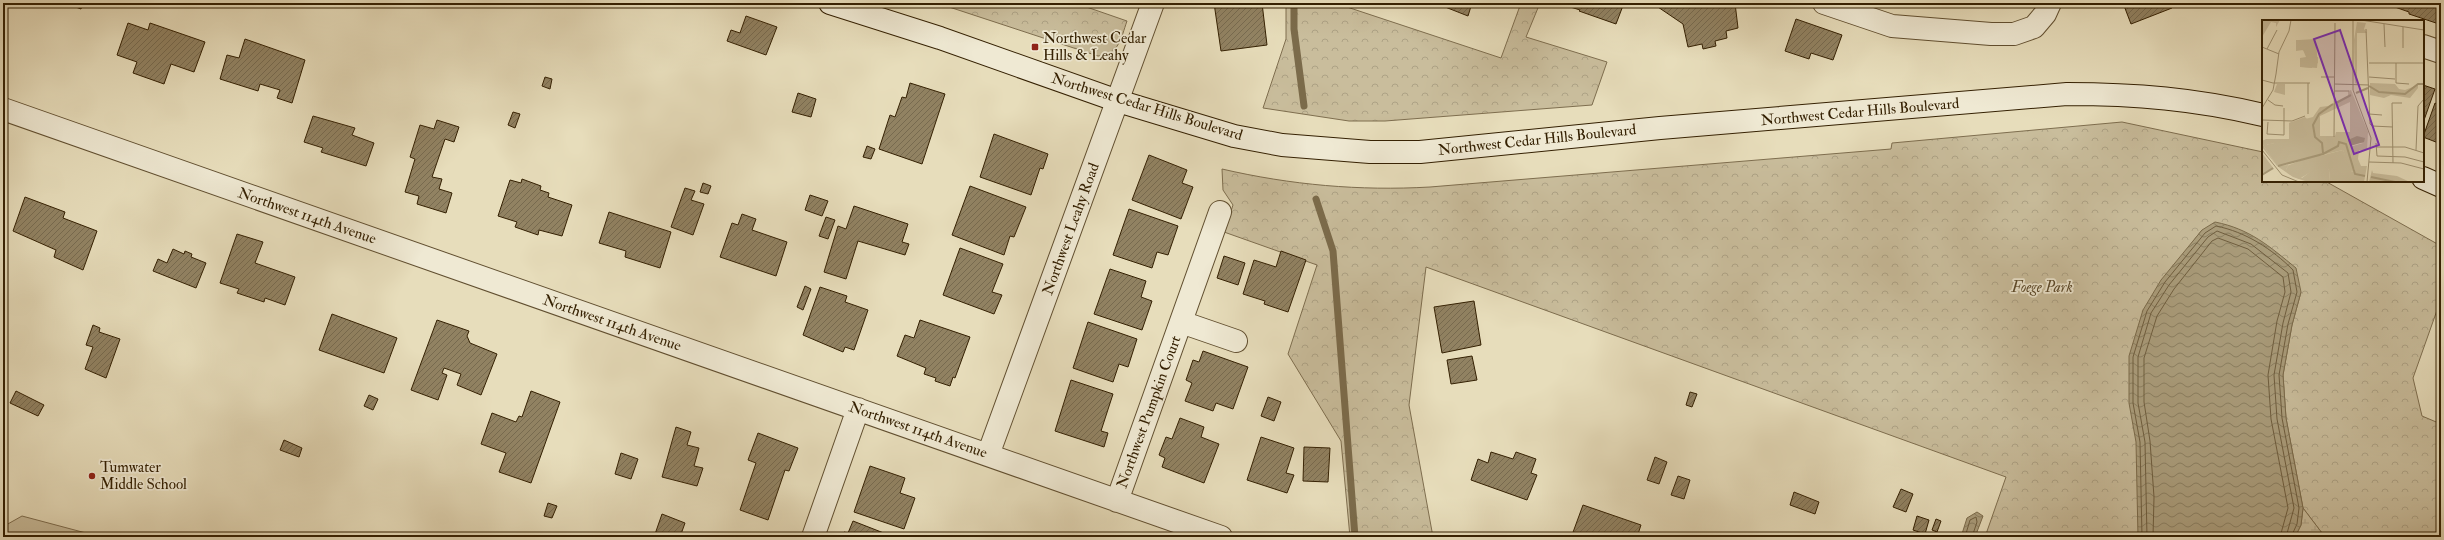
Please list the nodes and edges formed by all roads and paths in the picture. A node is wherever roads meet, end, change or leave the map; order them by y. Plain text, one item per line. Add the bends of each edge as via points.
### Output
1 (830, 3) edge
2 (1153, 3) edge
3 (1824, 3) edge
4 (2050, 3) edge
5 (2424, 46) edge
6 (2441, 52) edge
7 (1118, 101) junction
8 (3, 109) edge
9 (2262, 115) edge
10 (2424, 178) edge
11 (2441, 186) edge
12 (1220, 212) dead end
13 (1181, 322) junction
14 (1236, 341) dead end
15 (858, 409) junction
16 (988, 455) junction
17 (1117, 501) junction
18 (813, 537) edge
19 (1222, 537) edge

1 - 7 street, Northwest Cedar Hills Boulevard via 940,38
2 - 7 street, Northwest Leahy Road
3 - 4 street via 1892,26 1990,34 2014,34 2034,28
5 - 6 street
7 - 9 street, Northwest Cedar Hills Boulevard via 1234,136 1282,145 1370,152 1428,151 2066,94 2119,94 2188,100
7 - 16 street, Northwest Leahy Road
8 - 15 street, Northwest 114th Avenue
10 - 11 street
12 - 13 street, Northwest Pumpkin Court
13 - 14 street, Northwest Pumpkin Court
13 - 17 street, Northwest Pumpkin Court
15 - 16 street, Northwest 114th Avenue
15 - 18 street
16 - 17 street, Northwest 114th Avenue
17 - 19 street, Northwest 114th Avenue

